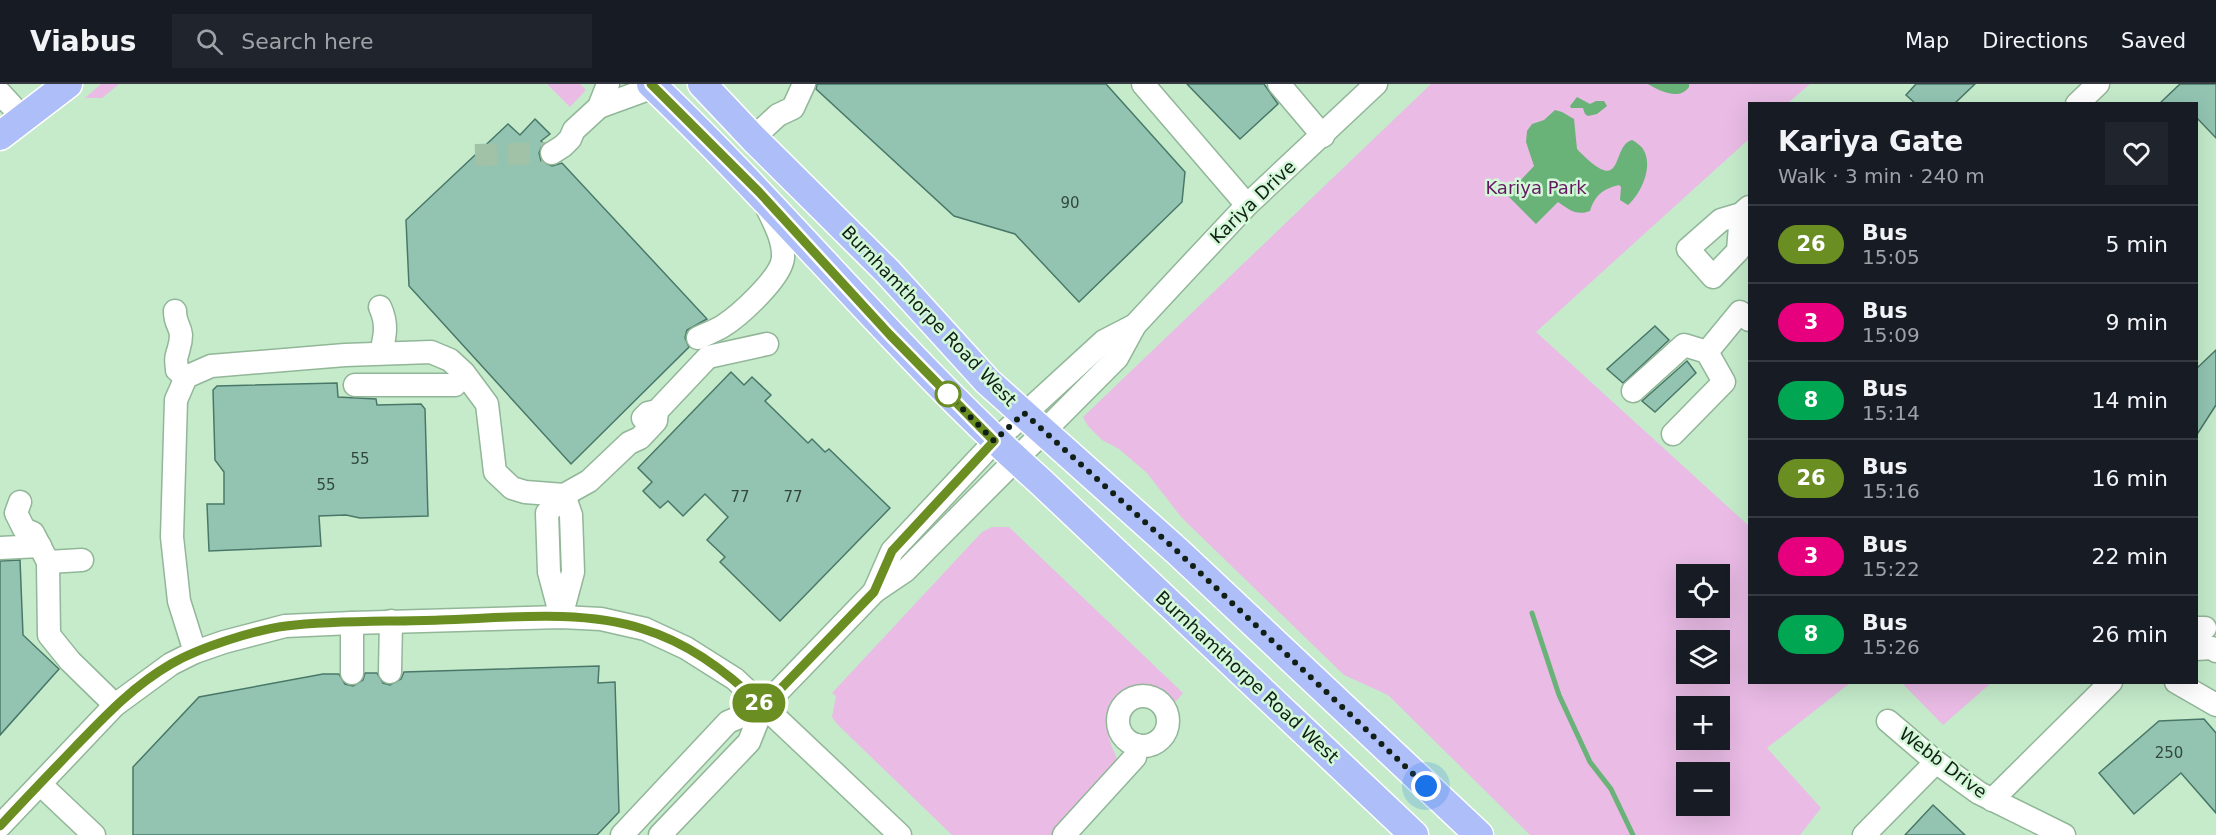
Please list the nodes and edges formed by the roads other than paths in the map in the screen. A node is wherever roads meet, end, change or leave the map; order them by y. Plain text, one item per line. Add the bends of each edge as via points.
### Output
1 (68, 84) edge
2 (608, 84) edge
3 (702, 84) edge
4 (804, 84) edge
5 (1143, 84) edge
6 (1279, 84) edge
7 (1376, 84) edge
8 (2098, 84) edge
9 (653, 85) edge
10 (0, 93) edge
11 (2079, 102) edge
12 (599, 107) junction
13 (23, 118) junction
14 (574, 130) dead end
15 (0, 136) edge
16 (1323, 136) junction
17 (753, 138) junction
18 (759, 192) junction
19 (1247, 205) junction
20 (175, 316) dead end
21 (1748, 319) edge
22 (698, 338) dead end
23 (767, 344) dead end
24 (1707, 352) junction
25 (186, 377) junction
26 (457, 382) junction
27 (355, 385) dead end
28 (1633, 391) dead end
29 (1034, 422) junction
30 (1673, 434) dead end
31 (994, 441) junction
32 (1016, 459) junction
33 (564, 495) junction
34 (20, 503) dead end
35 (40, 547) junction
36 (0, 548) edge
37 (82, 560) dead end
38 (874, 592) junction
39 (561, 617) junction
40 (391, 621) junction
41 (352, 622) junction
42 (2198, 649) edge
43 (2216, 651) edge
44 (195, 652) junction
45 (390, 672) dead end
46 (352, 673) dead end
47 (2109, 684) edge
48 (2179, 684) edge
49 (115, 705) junction
50 (2216, 705) edge
51 (763, 707) junction
52 (1888, 721) dead end
53 (1136, 751) dead end
54 (1936, 762) junction
55 (40, 784) junction
56 (1992, 800) junction
57 (0, 825) edge
58 (1870, 833) edge
59 (94, 835) edge
60 (622, 835) edge
61 (660, 835) edge
62 (900, 835) edge
63 (1064, 835) edge
64 (1414, 835) edge
65 (1479, 835) edge
66 (2064, 835) edge

1 - 13 main road
2 - 12 street
3 - 17 main road, Burnhamthorpe Road West
4 - 17 street via 793,108 778,115
5 - 19 street
6 - 16 street
7 - 16 street, Kariya Drive
8 - 11 street
9 - 12 street
9 - 18 main road, Burnhamthorpe Road West
10 - 13 street
12 - 14 street
13 - 15 main road
16 - 19 street, Kariya Drive
17 - 29 main road, Burnhamthorpe Road West via 887,271 987,381
18 - 22 street via 779,231 782,261 764,290 723,325
18 - 31 main road, Burnhamthorpe Road West
19 - 29 street, Kariya Drive via 1135,326 1117,358
20 - 25 street via 181,330 177,370
21 - 24 street via 1740,312
23 - 33 street via 708,357 657,411 656,421 640,438 629,443 588,482
24 - 28 street via 1684,345
24 - 30 street via 1724,382
25 - 26 street via 211,366 431,352 450,360
25 - 44 street via 176,400 172,537 179,601
26 - 27 street
26 - 33 street via 488,404 495,472 512,488
29 - 31 street, Kariya Drive
29 - 32 street, Kariya Drive
29 - 65 main road, Burnhamthorpe Road West
31 - 32 main road, Burnhamthorpe Road West
31 - 38 street, Kariya Drive via 892,551
32 - 38 street, Kariya Drive via 905,571
32 - 64 main road, Burnhamthorpe Road West
33 - 39 street via 547,513 549,572
34 - 35 street via 29,507
35 - 36 street
35 - 37 street
35 - 49 street via 49,635
38 - 51 street
39 - 40 street
39 - 51 street via 601,619 645,629 686,648 735,679
40 - 41 street
40 - 45 street
41 - 44 street via 285,626
41 - 46 street
42 - 43 street
44 - 49 street via 171,664
47 - 56 street
48 - 50 street
49 - 55 street
51 - 60 street via 728,722
51 - 61 street via 749,742
51 - 62 street
52 - 54 street, Webb Drive
53 - 63 street
54 - 56 street, Webb Drive
54 - 58 street
55 - 57 street
55 - 59 street
56 - 66 street, Webb Drive

